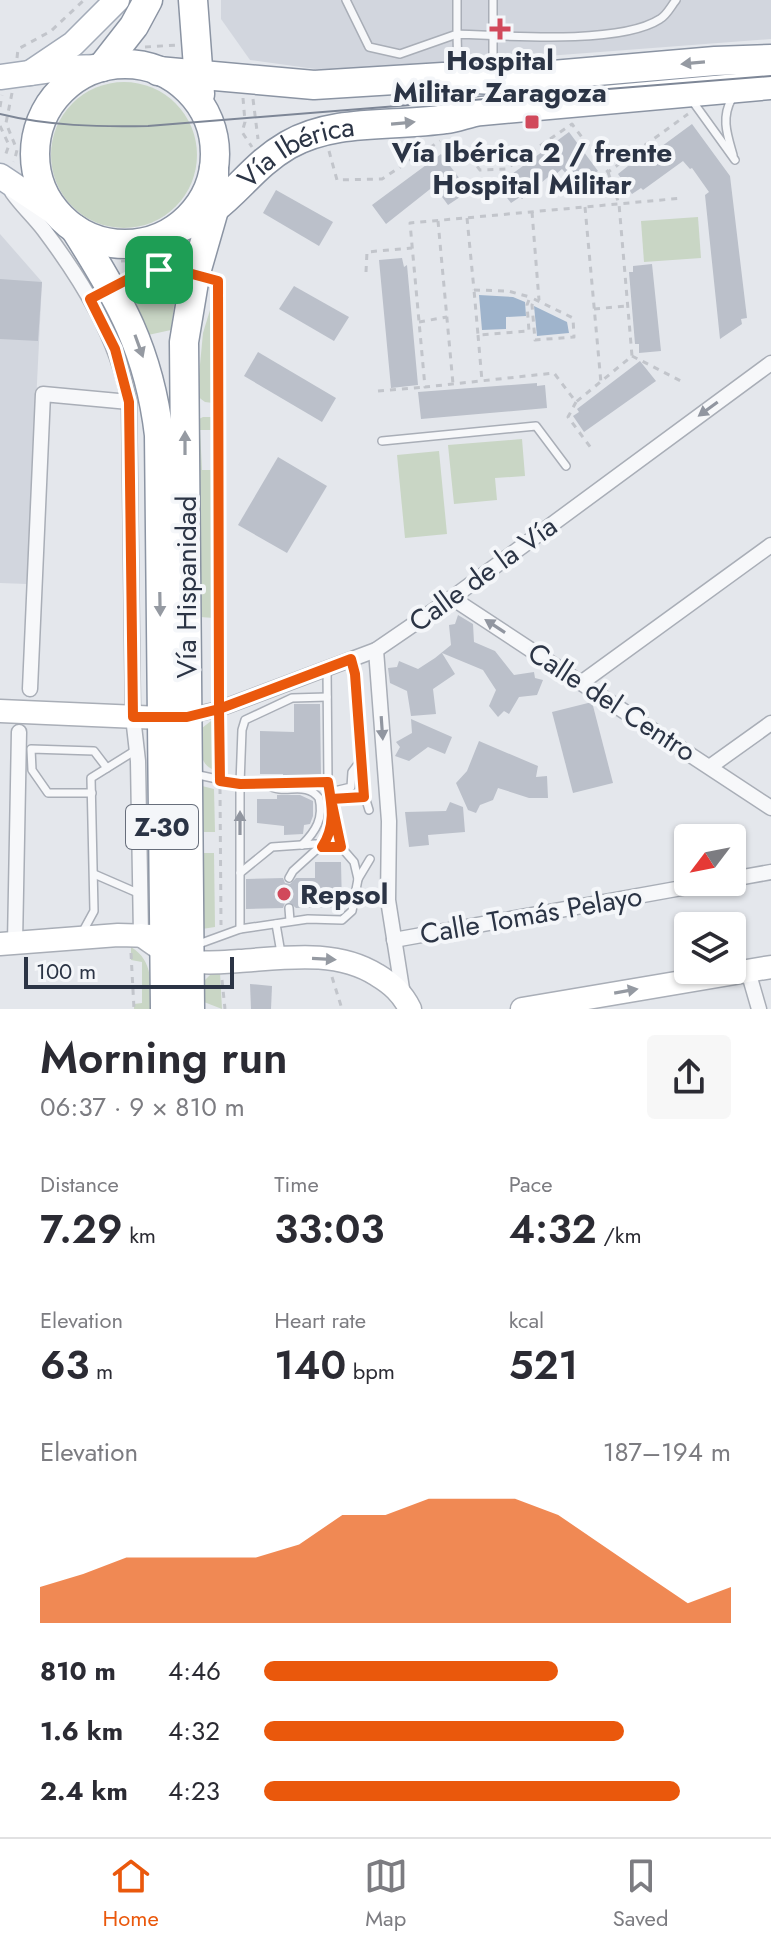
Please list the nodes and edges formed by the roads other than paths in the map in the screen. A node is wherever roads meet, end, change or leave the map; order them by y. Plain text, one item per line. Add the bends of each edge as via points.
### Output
1 (117, 0) edge
2 (148, 0) edge
3 (193, 0) edge
4 (346, 0) edge
5 (457, 0) edge
6 (493, 0) edge
7 (676, 0) edge
8 (457, 34) junction
9 (495, 35) junction
10 (151, 59) junction
11 (771, 59) edge
12 (102, 67) junction
13 (16, 70) edge
14 (198, 76) junction
15 (457, 79) junction
16 (493, 80) junction
17 (759, 85) edge
18 (690, 100) junction
19 (203, 110) junction
20 (214, 169) junction
21 (3, 172) edge
22 (214, 210) junction
23 (51, 211) junction
24 (176, 229) junction
25 (771, 363) edge
26 (129, 402) junction
27 (382, 441) dead end
28 (566, 466) dead end
29 (771, 545) edge
30 (452, 598) junction
31 (376, 650) junction
32 (351, 659) junction
33 (327, 668) junction
34 (309, 675) junction
35 (581, 683) junction
36 (30, 689) dead end
37 (327, 697) junction
38 (308, 698) junction
39 (0, 711) edge
40 (160, 717) junction
41 (771, 723) edge
42 (19, 732) dead end
43 (138, 749) junction
44 (361, 760) junction
45 (711, 766) junction
46 (107, 768) junction
47 (188, 773) junction
48 (328, 782) junction
49 (266, 783) junction
50 (240, 784) junction
51 (92, 793) junction
52 (330, 795) junction
53 (364, 797) junction
54 (771, 808) edge
55 (369, 810) dead end
56 (334, 811) junction
57 (302, 845) junction
58 (322, 847) junction
59 (341, 847) junction
60 (370, 859) dead end
61 (771, 872) edge
62 (240, 873) junction
63 (94, 874) junction
64 (746, 876) edge
65 (289, 878) dead end
66 (358, 879) junction
67 (674, 889) edge
68 (140, 894) junction
69 (289, 908) dead end
70 (290, 921) junction
71 (276, 924) junction
72 (240, 929) junction
73 (78, 939) junction
74 (394, 940) junction
75 (8, 943) edge
76 (172, 943) junction
77 (282, 958) junction
78 (763, 969) edge
79 (407, 1002) edge
80 (758, 1006) edge
81 (165, 1009) edge
82 (190, 1009) edge
83 (522, 1009) edge

1 - 13 main road via 81,37
2 - 12 highway
3 - 14 highway
4 - 8 lane via 369,47 400,54
5 - 8 lane
6 - 9 lane
7 - 9 lane via 662,19 633,29 584,36
8 - 9 lane
8 - 15 lane
9 - 16 lane
10 - 12 highway
10 - 14 highway, Vía Ibérica
10 - 19 highway
11 -> 16 highway, Vía Ibérica
12 - 13 main road
12 - 23 highway via 64,88 44,114 35,150
14 - 15 highway, Vía Ibérica via 248,94 314,85
14 - 19 highway
15 - 16 highway, Vía Ibérica
17 - 18 highway, Vía Ibérica
17 - 18 lane via 729,101 727,137 735,160
22 -> 18 highway, Vía Ibérica via 264,157 334,128 445,120 482,111
19 - 20 highway via 212,131
20 - 22 highway, Vía Hispanidad / Z-30
20 - 24 highway via 204,197
21 - 23 main road
22 - 24 highway, Vía Ibérica
40 -> 22 highway, Vía Hispanidad / Z-30 via 184,342 208,269
23 - 24 highway via 103,241 133,244
23 - 26 street, Vía Hispanidad via 66,260 102,319
23 -> 40 highway, Vía Hispanidad / Z-30 via 107,278 147,366 159,435
25 -> 30 street, Calle de la Vía
26 - 36 street via 43,394
26 - 40 street, Vía Hispanidad
27 - 28 lane via 536,426
29 - 35 street
30 - 31 street, Calle de la Vía
35 -> 30 street, Calle del Centro
31 - 32 street, Calle de la Vía
31 -> 74 street
32 - 33 street, Calle de la Vía
32 - 44 lane
33 - 34 street, Calle de la Vía
33 - 37 lane
34 - 38 lane
34 - 40 street, Calle de la Vía via 219,709
35 - 45 street, Calle del Centro
37 - 38 lane
37 - 48 lane
38 - 50 lane via 292,698 245,720
39 - 40 street
40 - 43 street, Vía Hispanidad
40 - 47 highway, Vía Hispanidad / Z-30
40 - 76 highway, Vía Hispanidad / Z-30
41 - 45 street
42 - 75 street
43 - 46 lane
43 - 68 street, Vía Hispanidad
44 - 52 lane via 352,772 351,787
44 - 53 lane
45 - 54 street, Calle del Centro
46 - 51 lane via 91,778
46 - 51 lane via 94,751 31,749 32,770 48,793
47 - 50 lane
47 - 76 highway, Vía Hispanidad / Z-30
48 - 49 lane
48 - 52 lane
49 - 50 lane
49 - 57 lane via 274,789 307,789 319,798 319,824
62 -> 50 lane
51 - 63 lane
52 - 53 lane
52 - 56 lane
53 - 55 lane
56 - 58 lane
56 - 59 lane
57 - 58 lane
57 - 62 lane via 272,847
58 - 59 lane
58 - 65 lane
59 - 66 lane via 354,862
60 - 66 lane
61 - 64 street
62 - 72 lane
63 - 68 lane
63 - 73 lane via 94,911
66 - 70 lane via 347,917
67 - 74 street, Calle Tomás Pelayo
68 - 76 street, Vía Hispanidad
69 - 70 lane
70 - 71 lane
71 - 72 lane
71 - 77 lane
72 - 76 lane
73 - 75 street
73 - 76 street
74 - 79 street
76 - 77 street via 221,962
76 - 81 highway, Vía Hispanidad / Z-30
76 - 82 highway, Vía Hispanidad / Z-30
77 -> 79 street via 351,962 388,982
78 - 80 street
78 - 80 street
83 -> 78 street

